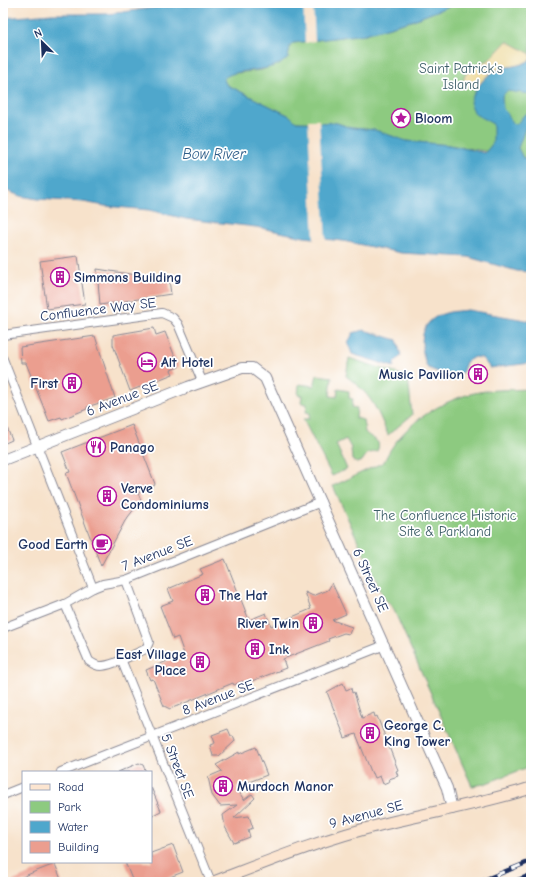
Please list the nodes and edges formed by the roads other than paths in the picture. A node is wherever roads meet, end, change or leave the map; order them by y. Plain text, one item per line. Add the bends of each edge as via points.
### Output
1 (3, 335) edge
2 (3, 359) edge
3 (252, 368) joint
4 (202, 381) junction
5 (37, 446) junction
6 (3, 460) edge
7 (321, 502) junction
8 (126, 580) junction
9 (93, 588) junction
10 (65, 604) junction
11 (3, 628) edge
12 (385, 645) junction
13 (121, 659) junction
14 (153, 736) junction
15 (64, 771) edge
16 (22, 787) edge
17 (531, 788) edge
18 (3, 795) edge
19 (452, 809) junction
20 (212, 882) edge

1 - 4 street, Confluence Way SE via 162,313 178,324
2 - 5 street
3 - 4 street, 6 Avenue SE via 242,368
3 - 7 street, 6 Street SE via 265,378
4 - 5 street, 6 Avenue SE
5 - 6 street, 6 Avenue SE
5 - 9 street
7 - 8 street, 7 Avenue SE
7 - 12 street, 6 Street SE
8 - 9 street, 7 Avenue SE
8 - 13 street via 149,642 146,649
9 - 10 street, 7 Avenue SE
10 - 11 street, 7 Avenue SE
10 - 13 street via 89,661 101,666
12 - 14 street, 8 Avenue SE
12 - 19 street, 6 Street SE via 447,788
13 - 14 street, 5 Street SE
14 - 15 street, 8 Avenue SE
14 - 20 street, 5 Street SE
16 - 18 street
17 - 19 main road, 9 Avenue SE
19 - 20 main road, 9 Avenue SE via 312,844

